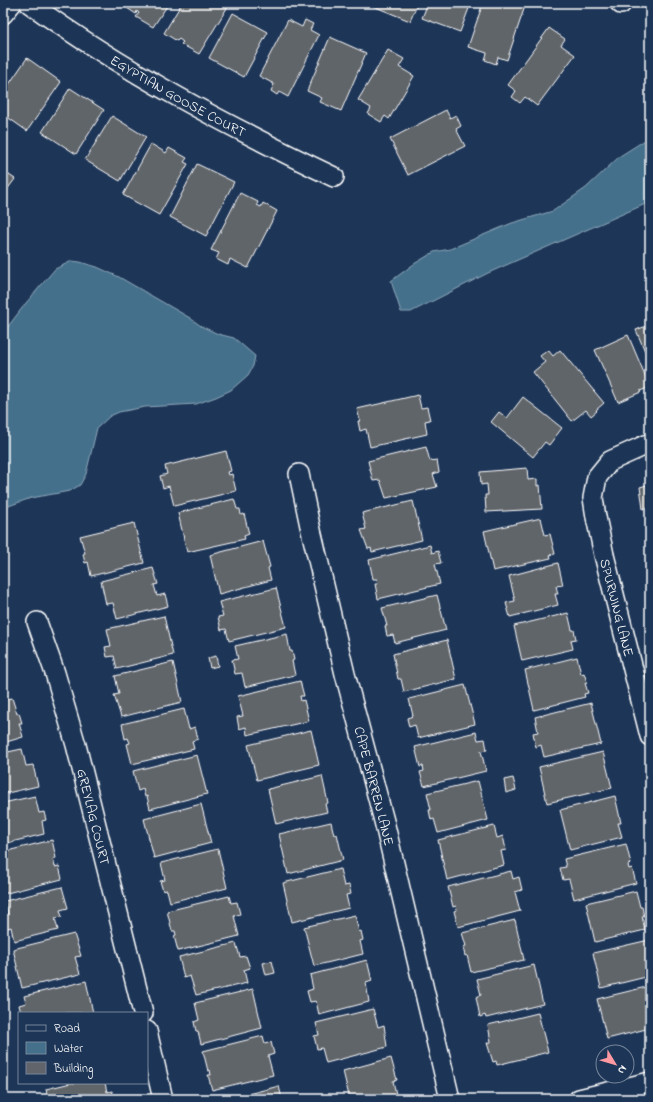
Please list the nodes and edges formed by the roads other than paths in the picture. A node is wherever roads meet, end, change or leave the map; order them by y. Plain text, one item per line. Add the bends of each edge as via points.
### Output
1 (12, 3) edge
2 (29, 3) edge
3 (3, 14) edge
4 (334, 177) dead end
5 (650, 443) edge
6 (299, 474) dead end
7 (37, 622) dead end
8 (650, 736) edge
9 (143, 1012) edge
10 (148, 1035) edge
11 (650, 1082) edge
12 (163, 1099) edge
13 (450, 1099) edge
14 (578, 1099) edge

1 - 3 street
2 - 4 street, EGYPTIAN GOOSE COURT via 152,83 216,119
5 - 8 street, SPURWING LANE via 610,461 597,477 593,498
6 - 13 street, CAPE BARREN LANE via 345,674 384,821
7 - 9 street, GREYLAG COURT via 76,745
10 - 12 street
11 - 14 street

